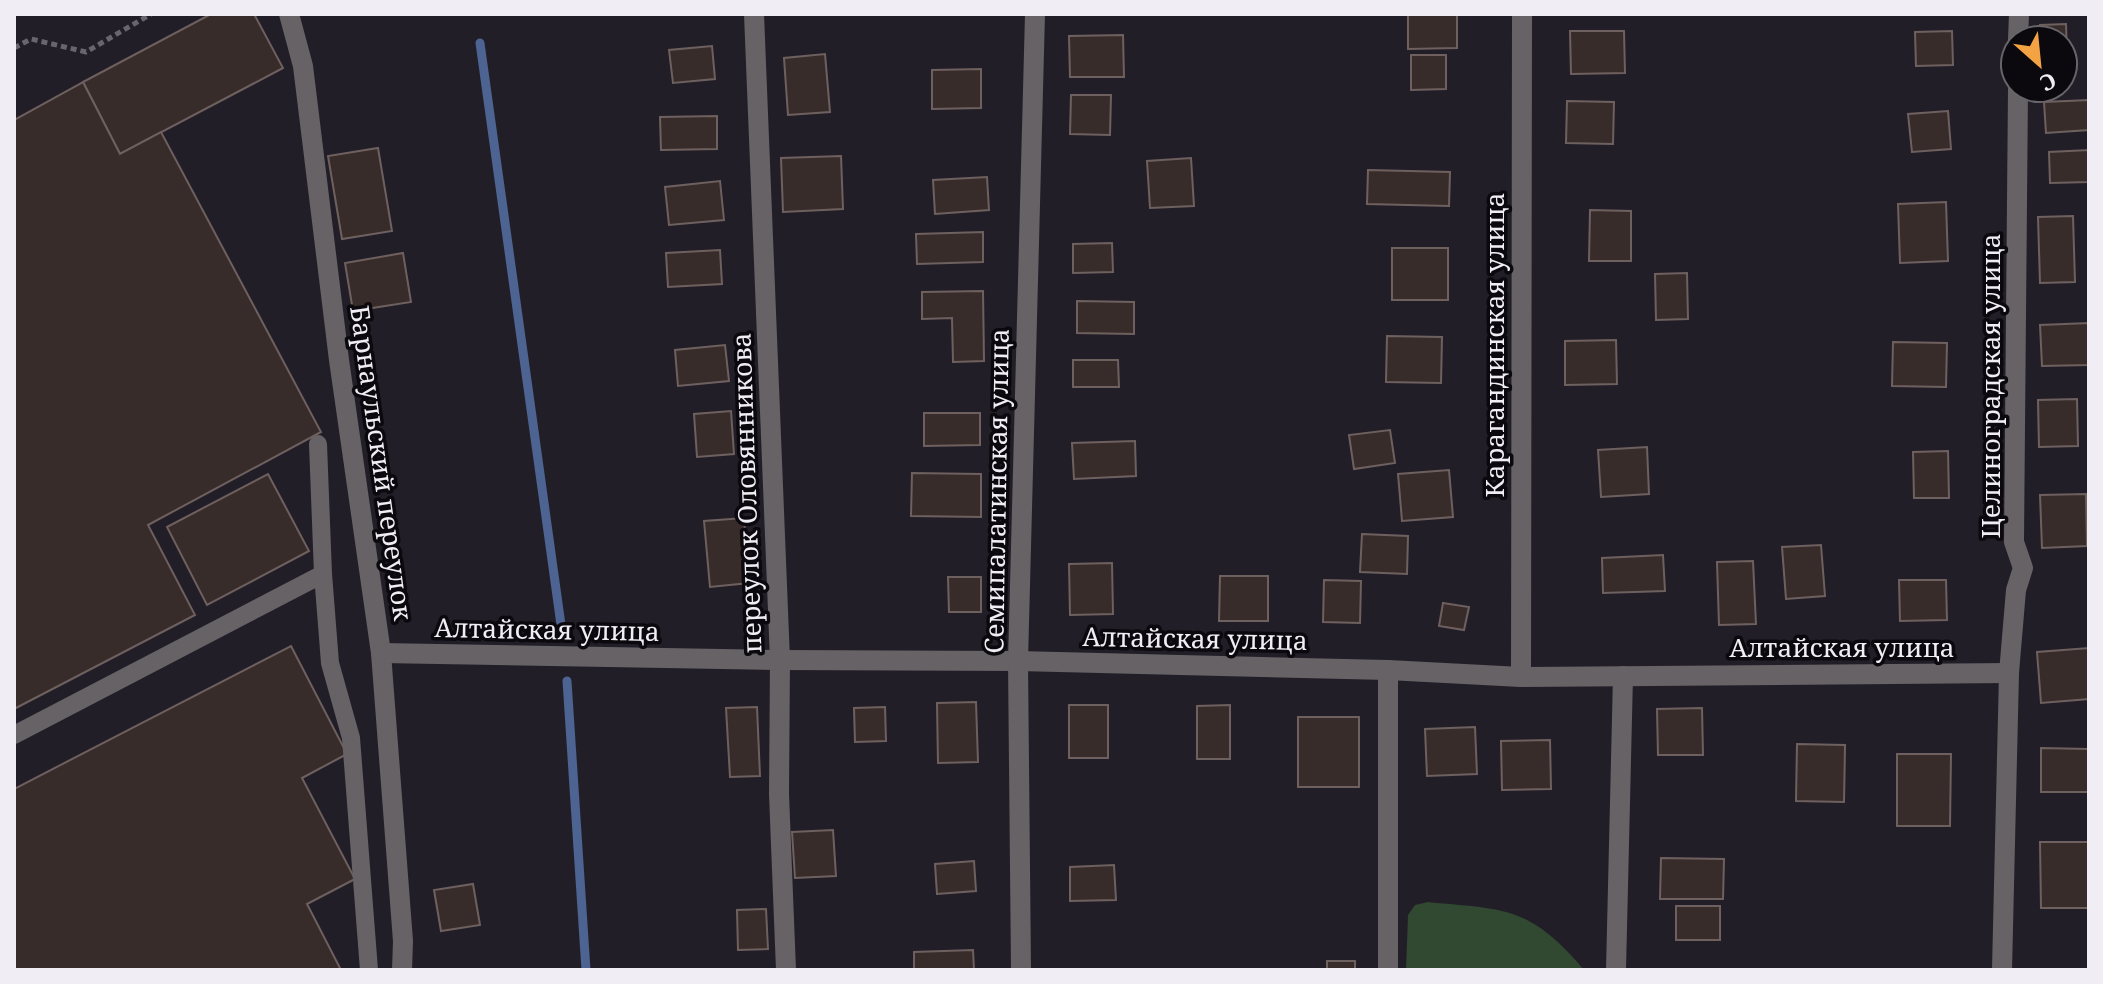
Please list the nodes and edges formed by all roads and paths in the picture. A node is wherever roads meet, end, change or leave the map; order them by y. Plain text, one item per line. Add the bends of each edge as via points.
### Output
1 (151, 14) edge
2 (289, 14) edge
3 (754, 14) edge
4 (1035, 14) edge
5 (1522, 14) edge
6 (14, 48) edge
7 (2018, 104) edge
8 (318, 444) dead end
9 (323, 574) junction
10 (381, 653) junction
11 (780, 660) junction
12 (1018, 661) junction
13 (1388, 670) junction
14 (2009, 673) junction
15 (1623, 676) junction
16 (1521, 677) junction
17 (14, 735) edge
18 (369, 970) edge
19 (402, 970) edge
20 (786, 970) edge
21 (1021, 970) edge
22 (1388, 970) edge
23 (1616, 970) edge
24 (2002, 970) edge

1 - 6 path via 86,52 31,39
2 - 10 street, Барнаульский переулок via 303,66
3 - 11 street, переулок Оловянникова
4 - 12 street, Семипалатинская улица
5 - 16 street, Карагандинская улица
7 - 14 street, Целиноградская улица via 2014,542 2023,568 2016,590
8 - 9 lane
9 - 17 lane
9 - 18 lane via 330,663 351,738
10 - 11 street, Алтайская улица
10 - 19 street, Барнаульский переулок
11 - 12 street, Алтайская улица
11 - 20 street, переулок Оловянникова
12 - 13 street, Алтайская улица
12 - 21 street, Семипалатинская улица
13 - 16 street, Алтайская улица
13 - 22 street
14 - 15 street, Алтайская улица
14 - 24 street, Целиноградская улица
15 - 16 street, Алтайская улица
15 - 23 street

